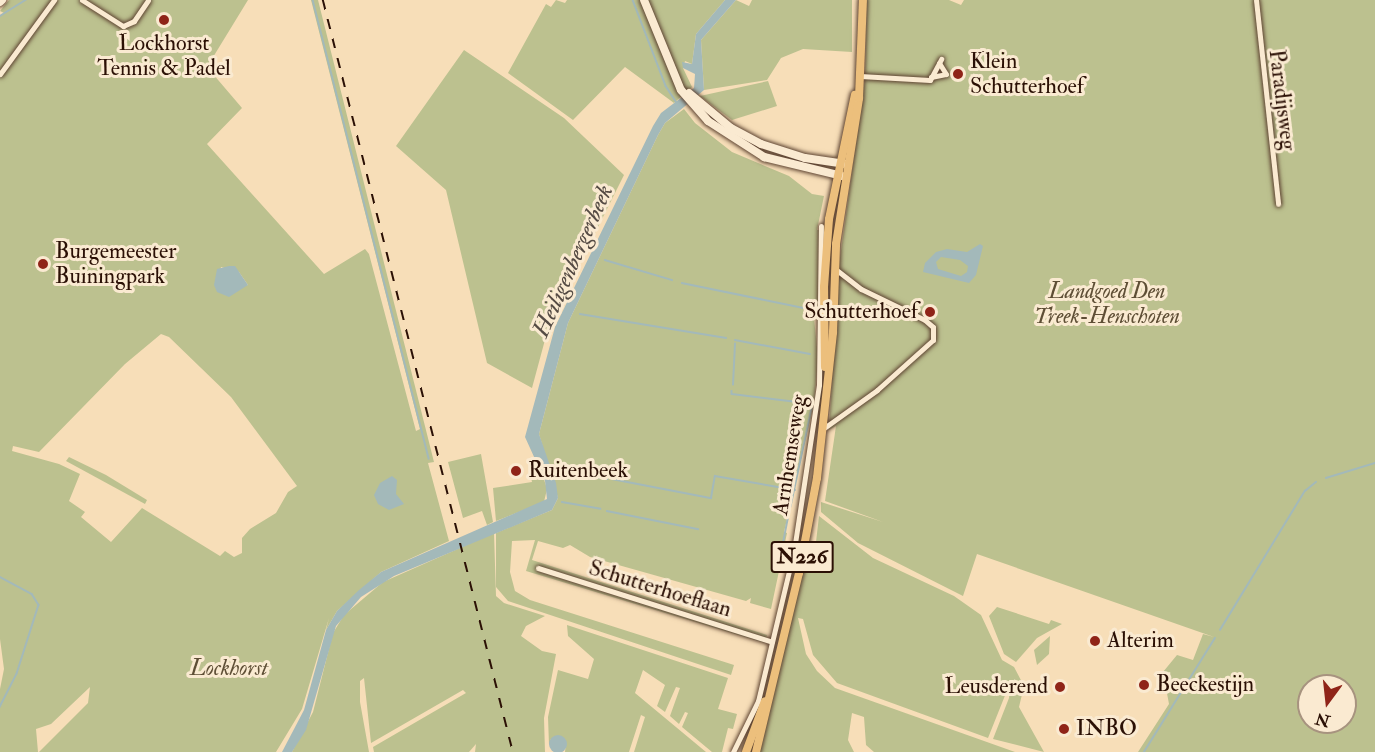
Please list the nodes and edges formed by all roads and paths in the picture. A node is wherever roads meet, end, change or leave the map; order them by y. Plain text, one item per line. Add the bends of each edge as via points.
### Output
1 (54, 0) edge
2 (82, 0) edge
3 (148, 0) edge
4 (644, 0) edge
5 (863, 0) edge
6 (1256, 0) edge
7 (0, 74) edge
8 (931, 76) junction
9 (859, 78) junction
10 (703, 112) junction
11 (839, 163) junction
12 (848, 165) junction
13 (836, 175) junction
14 (846, 177) junction
15 (1278, 204) dead end
16 (821, 226) dead end
17 (834, 268) junction
18 (826, 406) junction
19 (824, 428) junction
20 (538, 568) dead end
21 (772, 642) junction
22 (772, 684) junction
23 (733, 752) edge
24 (746, 752) edge
25 (756, 752) edge

1 - 7 street
2 - 3 street via 123,26 134,21
4 - 10 main road via 675,79
5 - 9 main road, Arnhemseweg / N226
6 - 15 street, Paradijsweg
8 - 8 street via 940,61 946,74
8 - 9 street via 930,80
9 - 11 main road, Arnhemseweg / N226
9 - 12 main road, Arnhemseweg / N226
10 - 11 main road via 784,153
10 - 13 main road via 729,138 764,157
11 - 12 main road
11 - 13 main road, Arnhemseweg / N226
12 - 14 main road, Arnhemseweg / N226
13 - 14 main road
13 - 18 main road, Arnhemseweg / N226 via 824,287
14 - 17 main road, Arnhemseweg / N226
16 - 21 street, Arnhemseweg via 815,422 793,556
17 - 18 main road, Arnhemseweg / N226
17 - 19 street, Arnhemseweg via 861,289 925,320 933,327 933,340 877,390
18 - 19 main road, Arnhemseweg / N226
19 - 22 main road, Arnhemseweg / N226 via 810,517
20 - 21 street, Schutterhoeflaan
21 - 23 street, Arnhemseweg via 758,701
22 - 24 main road, Arnhemseweg / N226
22 - 25 main road, Arnhemseweg / N226

